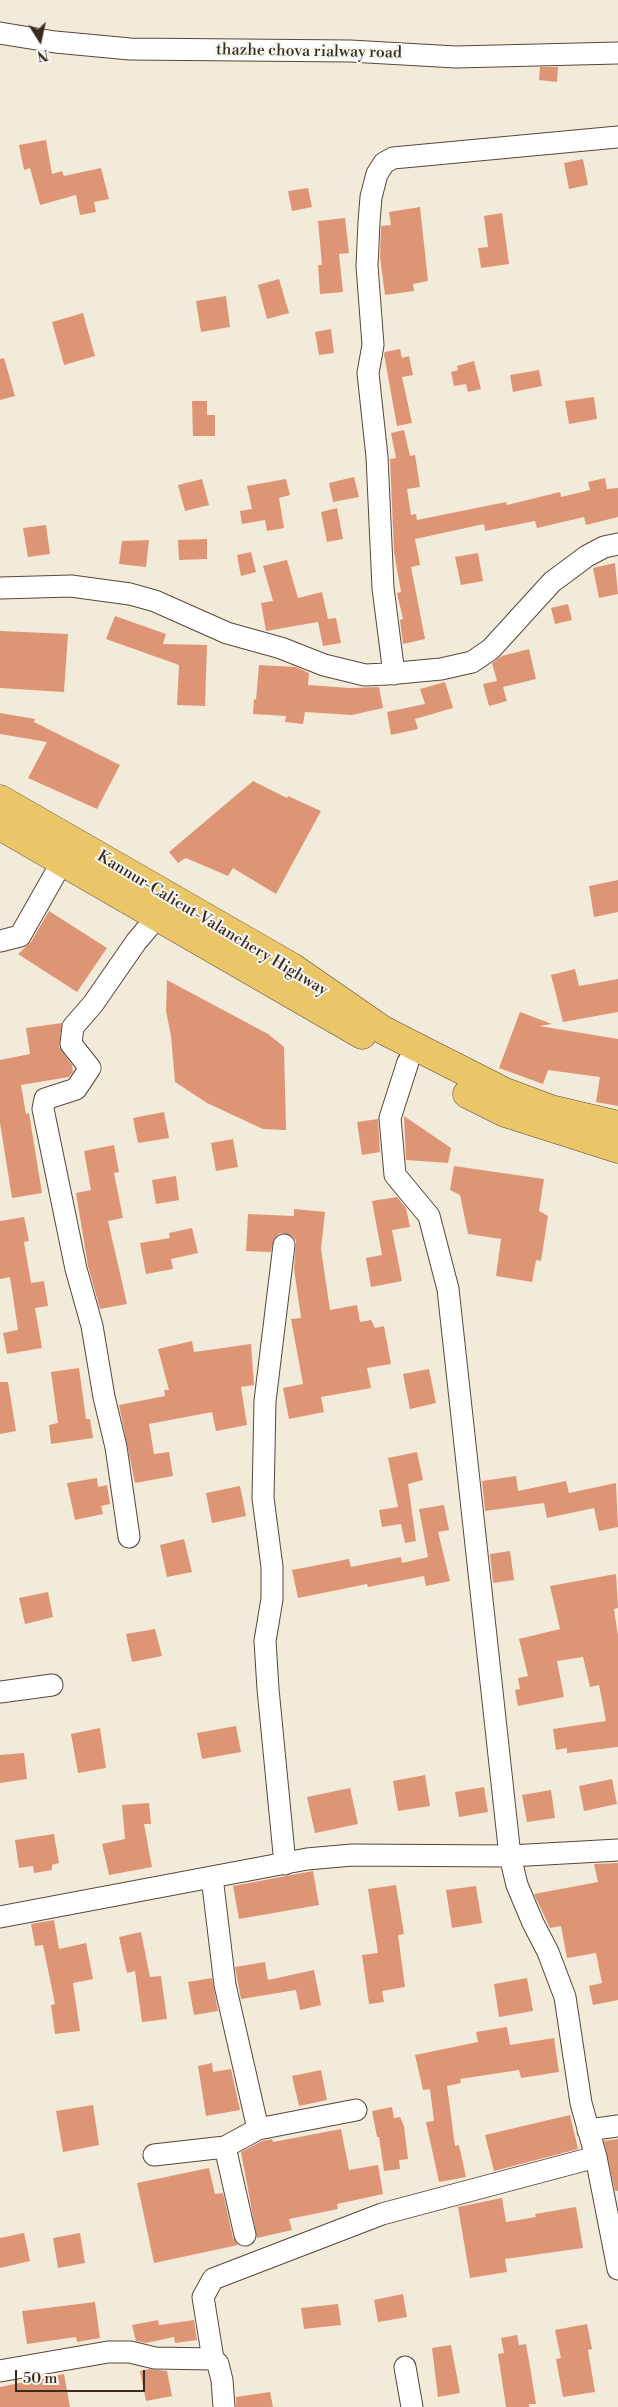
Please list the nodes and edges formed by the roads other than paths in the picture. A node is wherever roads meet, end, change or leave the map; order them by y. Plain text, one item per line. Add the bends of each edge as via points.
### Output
1 (0, 33) edge
2 (618, 53) edge
3 (618, 137) edge
4 (618, 544) edge
5 (0, 588) edge
6 (394, 674) junction
7 (0, 799) edge
8 (0, 826) edge
9 (62, 862) junction
10 (157, 917) junction
11 (0, 941) edge
12 (408, 1062) junction
13 (618, 1125) edge
14 (618, 1149) edge
15 (284, 1246) dead end
16 (129, 1537) dead end
17 (52, 1685) dead end
18 (0, 1692) edge
19 (618, 1850) edge
20 (510, 1856) junction
21 (285, 1864) junction
22 (212, 1877) junction
23 (0, 1917) edge
24 (356, 2110) dead end
25 (618, 2126) edge
26 (258, 2129) junction
27 (588, 2130) junction
28 (226, 2147) junction
29 (154, 2155) dead end
30 (596, 2157) junction
31 (245, 2235) dead end
32 (618, 2270) edge
33 (213, 2359) junction
34 (405, 2367) dead end
35 (0, 2371) edge
36 (224, 2407) edge
37 (412, 2407) edge

1 - 2 street, thazhe chova rialway road via 130,49 350,51 456,57
3 - 6 street via 394,158 384,163 377,174 370,197 368,222 367,266 373,345 368,373 378,466 382,588
4 - 6 street via 587,556 552,582 491,649 472,662
5 - 6 street via 71,586 130,594 155,601 227,633 281,648 324,665 365,675
7 - 13 highway, Kannur-Calicut-Valanchery Highway via 292,967 383,1030 503,1092 551,1109
8 - 9 highway, Kannur-Calicut-Valanchery Highway
9 - 10 highway, Kannur-Calicut-Valanchery Highway
9 - 11 street via 20,936
10 - 12 highway, Kannur-Calicut-Valanchery Highway
10 - 16 street via 73,1027 71,1044 90,1068 76,1089 46,1099 43,1109 76,1269 92,1326 116,1447
12 - 14 highway, Kannur-Calicut-Valanchery Highway via 504,1113
12 - 20 street via 390,1118 395,1175 429,1216 448,1289
15 - 21 street via 265,1401 263,1498 272,1567 272,1599 265,1641
17 - 18 street
19 - 20 street
20 - 21 street via 352,1855
20 - 27 street via 518,1885 565,1997 576,2076
21 - 22 street
22 - 23 street
22 - 26 street via 225,1985
24 - 26 street
25 - 27 street
26 - 28 street
27 - 30 street
28 - 29 street
28 - 31 street
30 - 32 street
30 - 33 street via 382,2214 213,2279 203,2297
33 - 35 street via 155,2358 130,2352 108,2352
33 - 36 street via 218,2364 222,2380
34 - 37 street

